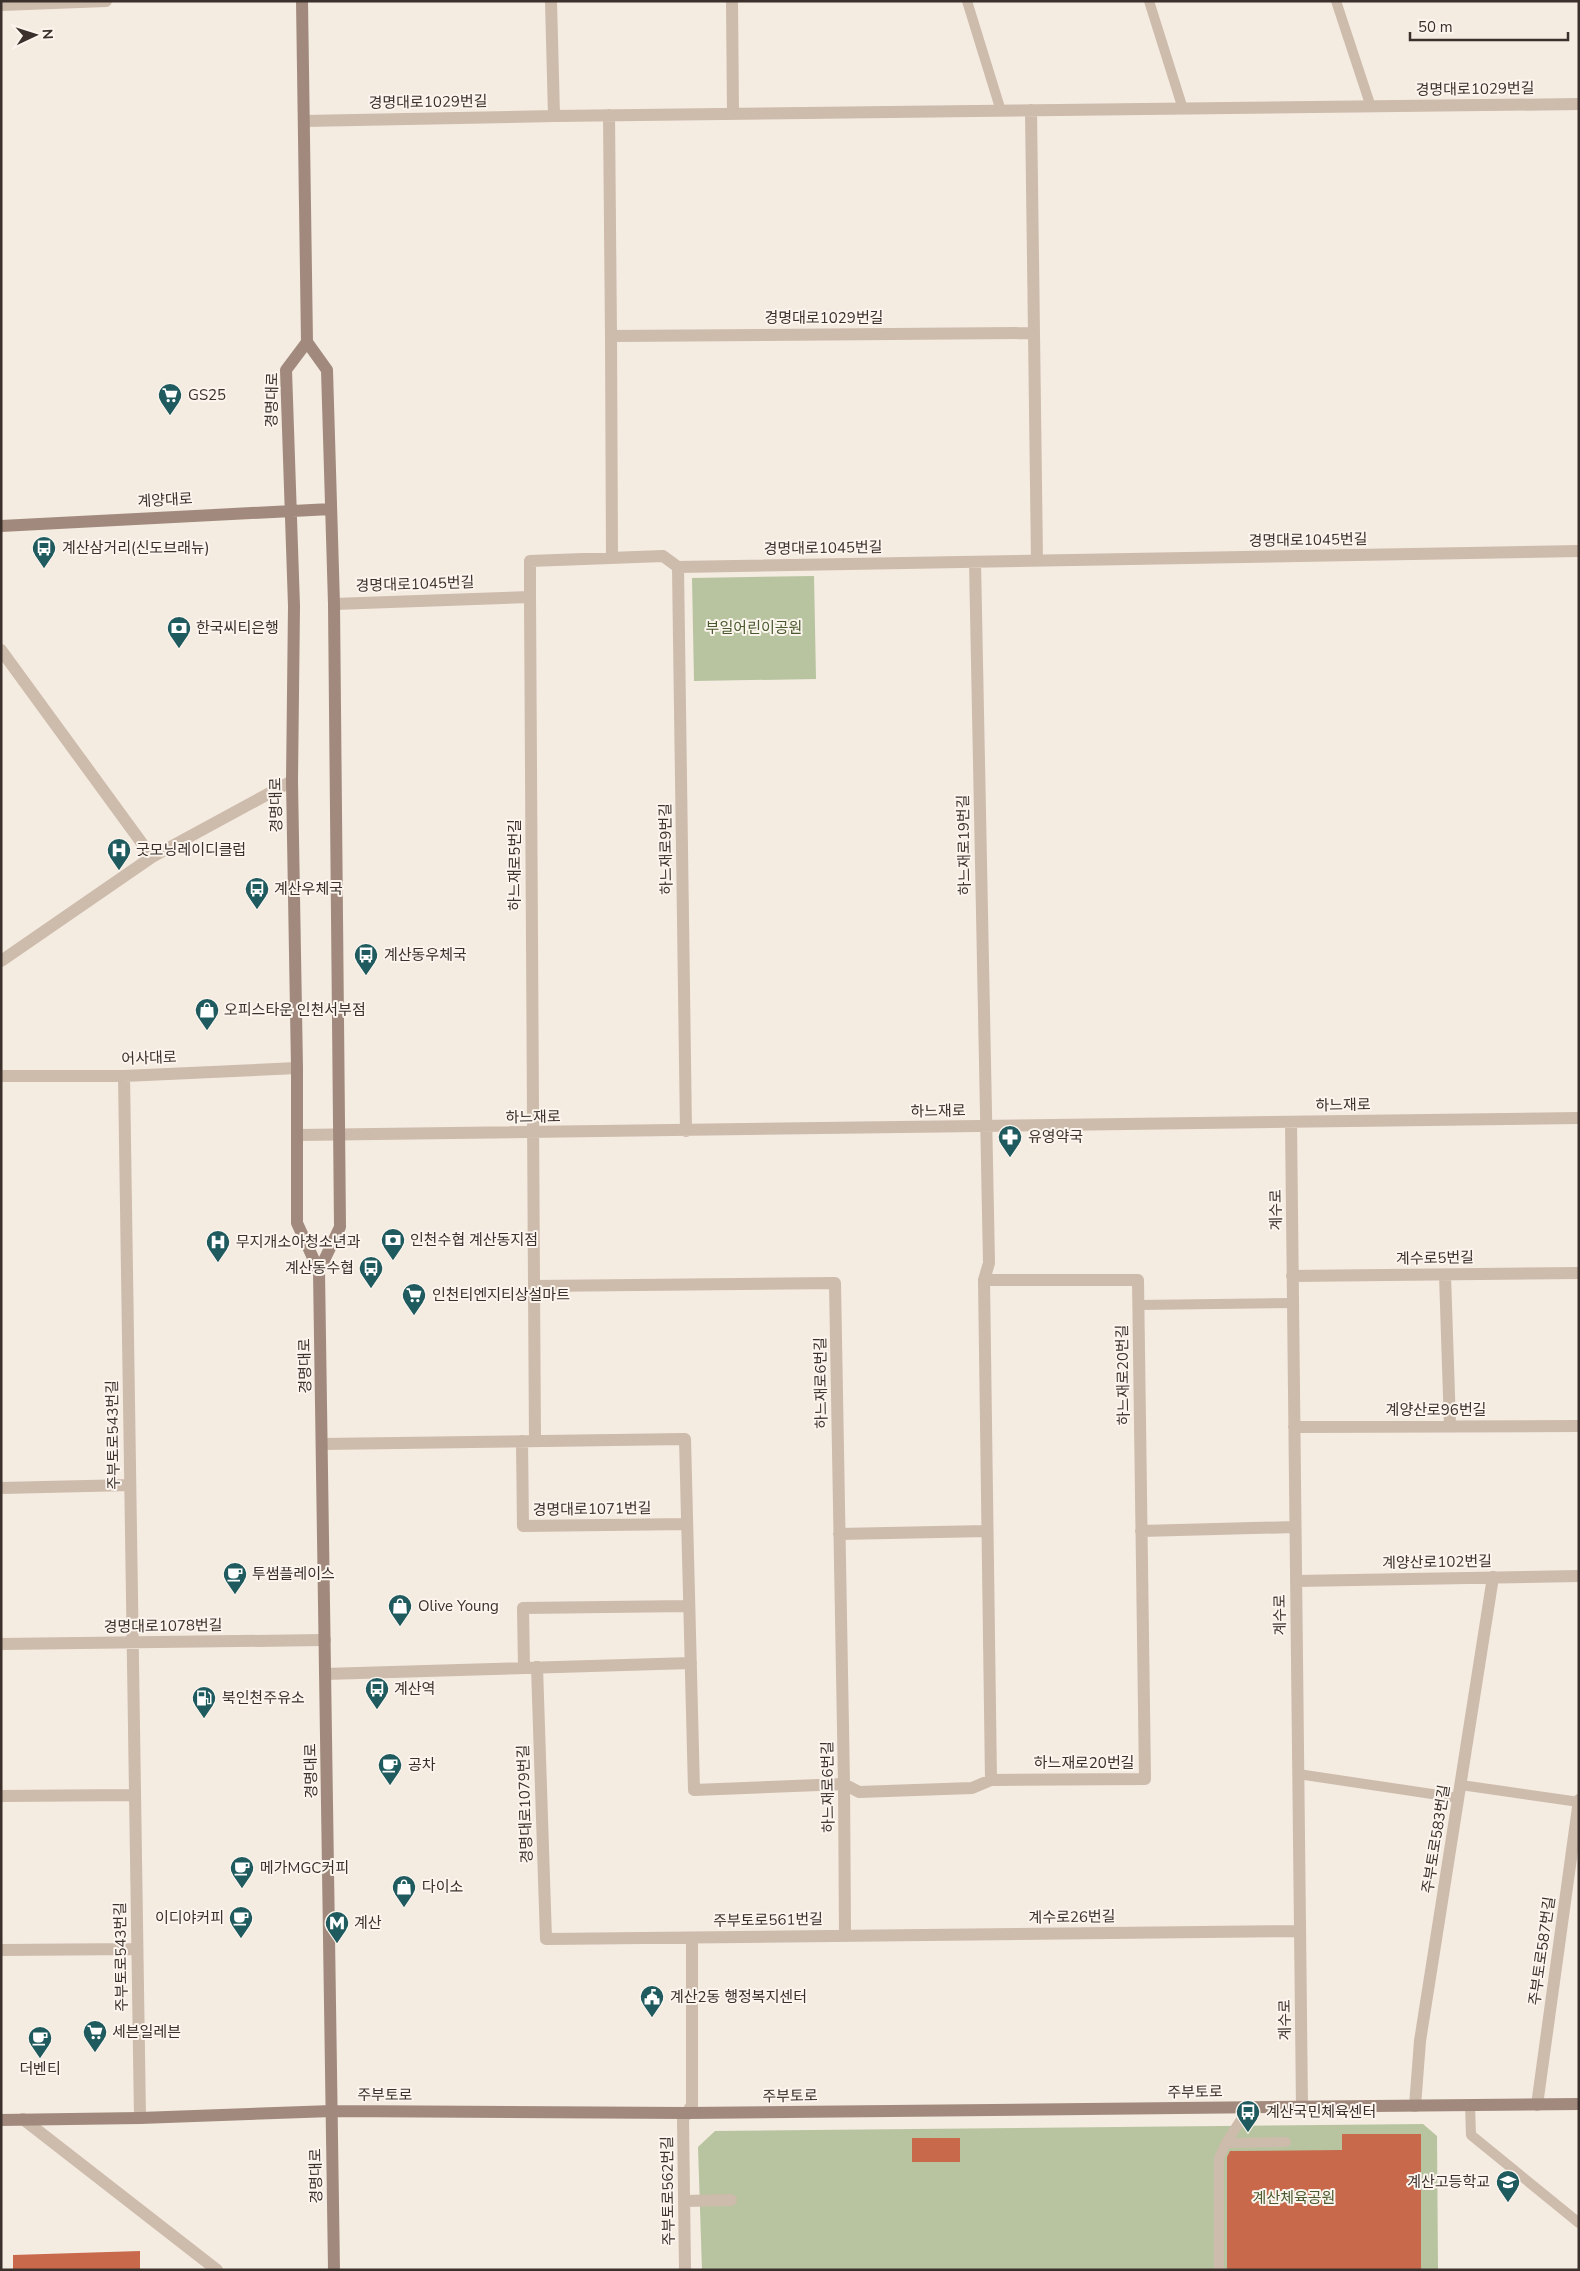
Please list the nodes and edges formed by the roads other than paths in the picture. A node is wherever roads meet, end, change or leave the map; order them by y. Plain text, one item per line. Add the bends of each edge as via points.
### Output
1 (106, 1) edge
2 (302, 1) edge
3 (551, 1) edge
4 (732, 1) edge
5 (967, 1) edge
6 (1149, 1) edge
7 (1336, 1) edge
8 (1, 6) edge
9 (1579, 104) edge
10 (1371, 107) junction
11 (1182, 109) junction
12 (1031, 110) junction
13 (1001, 111) junction
14 (733, 114) junction
15 (554, 116) junction
16 (610, 116) junction
17 (304, 121) junction
18 (1034, 333) junction
19 (611, 336) junction
20 (307, 342) junction
21 (331, 509) junction
22 (290, 510) junction
23 (1, 526) edge
24 (1579, 551) edge
25 (612, 558) junction
26 (1037, 561) junction
27 (975, 562) junction
28 (678, 567) junction
29 (530, 597) junction
30 (334, 604) junction
31 (1, 650) edge
32 (292, 781) junction
33 (152, 857) junction
34 (1, 961) edge
35 (297, 1068) junction
36 (1, 1076) edge
37 (124, 1076) junction
38 (1579, 1118) edge
39 (1291, 1122) junction
40 (986, 1127) junction
41 (686, 1131) junction
42 (533, 1133) junction
43 (298, 1135) junction
44 (340, 1136) junction
45 (319, 1271) junction
46 (1579, 1273) edge
47 (1445, 1275) junction
48 (1292, 1276) junction
49 (984, 1280) junction
50 (534, 1286) junction
51 (1293, 1302) junction
52 (1138, 1305) junction
53 (1450, 1426) junction
54 (1579, 1426) edge
55 (1294, 1427) junction
56 (522, 1441) junction
57 (535, 1441) junction
58 (322, 1444) junction
59 (130, 1485) junction
60 (1, 1488) edge
61 (687, 1524) junction
62 (1295, 1527) junction
63 (987, 1531) junction
64 (1141, 1531) junction
65 (839, 1534) junction
66 (1579, 1576) edge
67 (1493, 1578) junction
68 (1296, 1581) junction
69 (689, 1606) junction
70 (325, 1640) junction
71 (133, 1643) junction
72 (1, 1644) edge
73 (691, 1662) junction
74 (531, 1668) junction
75 (325, 1674) junction
76 (1298, 1774) junction
77 (991, 1780) junction
78 (844, 1784) junction
79 (1461, 1785) junction
80 (135, 1795) junction
81 (1, 1796) edge
82 (1459, 1798) junction
83 (1579, 1801) edge
84 (1300, 1931) junction
85 (845, 1936) junction
86 (692, 1938) junction
87 (546, 1939) joint
88 (137, 1949) junction
89 (1, 1950) edge
90 (1579, 2104) edge
91 (1470, 2105) junction
92 (1537, 2105) junction
93 (1415, 2106) junction
94 (1249, 2107) junction
95 (1302, 2107) junction
96 (332, 2111) junction
97 (687, 2113) junction
98 (140, 2118) junction
99 (23, 2119) junction
100 (1, 2120) edge
101 (1286, 2142) dead end
102 (1226, 2143) junction
103 (732, 2200) dead end
104 (684, 2201) junction
105 (1579, 2223) edge
106 (217, 2270) edge
107 (334, 2270) edge
108 (685, 2270) edge
109 (1218, 2270) edge

1 - 8 street
2 - 17 street
3 - 15 street
4 - 14 street
5 - 13 lane
6 - 11 lane
7 - 10 lane
9 - 10 street, 경명대로1029번길
10 - 11 street, 경명대로1029번길
11 - 12 street, 경명대로1029번길
12 - 13 street, 경명대로1029번길
12 - 18 street
13 - 14 street, 경명대로1029번길
14 - 16 street, 경명대로1029번길
15 - 16 street, 경명대로1029번길
15 - 17 street, 경명대로1029번길
16 - 19 street
17 - 20 street
18 - 19 street, 경명대로1029번길
18 - 26 street
19 - 25 street
20 - 21 street, 경명대로 via 327,370
20 - 22 street, 경명대로 via 286,370
21 - 22 street, 계양대로
21 - 30 street, 경명대로
22 - 23 street, 계양대로
22 - 32 street, 경명대로 via 294,606
24 - 26 street, 경명대로1045번길
25 - 28 street, 경명대로1045번길 via 663,556
25 - 29 street, 경명대로1045번길 via 530,561
26 - 27 street, 경명대로1045번길
27 - 28 street, 경명대로1045번길
27 - 40 street, 하느재로19번길
28 - 41 street, 하느재로9번길
29 - 30 street, 경명대로1045번길
29 - 42 street, 하느재로5번길
30 - 44 street, 경명대로
31 - 33 street
32 - 33 street
32 - 35 street, 경명대로
33 - 34 street
35 - 37 street, 어사대로
35 - 43 street, 경명대로
36 - 37 street, 어사대로
37 - 59 street, 주부토로543번길
38 - 39 street, 하느재로
39 - 40 street, 하느재로
39 - 48 street, 계수로
40 - 41 street, 하느재로
40 - 49 street via 989,1263
41 - 42 street, 하느재로
42 - 44 street, 하느재로
42 - 50 street
43 - 44 street, 하느재로
43 - 45 street, 경명대로 via 297,1222
44 - 45 street, 경명대로 via 340,1227
45 - 58 street, 경명대로
46 - 47 street, 계수로5번길
47 - 48 street, 계수로5번길
47 - 53 street
48 - 51 street, 계수로
49 - 52 street, 하느재로20번길 via 1138,1280
49 - 63 street
50 - 57 street
50 - 65 street, 하느재로6번길 via 835,1283
51 - 52 lane
51 - 55 street, 계수로
52 - 64 street, 하느재로20번길
53 - 54 street, 계양산로96번길
53 - 55 street, 계양산로96번길
55 - 62 street, 계수로
56 - 57 street
56 - 58 street
56 - 61 street, 경명대로1071번길 via 523,1526
57 - 61 street via 685,1439
58 - 70 street, 경명대로
59 - 60 street
59 - 71 street, 주부토로543번길
61 - 69 street
62 - 64 street
62 - 68 street, 계수로
63 - 65 street
63 - 77 street
64 - 77 street, 하느재로20번길 via 1145,1779
65 - 78 street, 하느재로6번길
66 - 67 street, 계양산로102번길
67 - 68 street, 계양산로102번길
67 - 79 street, 주부토로583번길
68 - 76 street, 계수로
69 - 73 street
69 - 74 street, 경명대로1079번길 via 524,1608
70 - 71 street, 경명대로1078번길
70 - 75 street, 경명대로
71 - 72 street, 경명대로1078번길
71 - 80 street, 주부토로543번길
73 - 74 street
73 - 78 street via 694,1790
74 - 75 street
74 - 87 street, 경명대로1079번길
75 - 96 street, 경명대로
76 - 82 lane
76 - 84 street, 계수로
77 - 78 street via 972,1788 868,1792 859,1792
78 - 85 street, 하느재로6번길
79 - 82 street, 주부토로583번길
79 - 83 lane
80 - 81 street
80 - 88 street, 주부토로543번길
82 - 93 street, 주부토로583번길 via 1420,2041
83 - 92 street, 주부토로587번길
84 - 85 street, 계수로26번길
84 - 95 street, 계수로
85 - 86 street, 주부토로561번길
86 - 87 street, 주부토로561번길
86 - 97 street via 692,2105
88 - 89 street
88 - 98 street, 주부토로543번길
90 - 92 street, 주부토로
91 - 92 street, 주부토로
91 - 93 street, 주부토로
91 - 105 lane via 1471,2135
93 - 95 street, 주부토로
94 - 95 street, 주부토로
94 - 97 street, 주부토로
94 - 102 lane
96 - 97 street, 주부토로
96 - 98 street, 주부토로
96 - 107 street, 경명대로
97 - 104 street, 주부토로562번길 via 682,2119
98 - 99 street, 주부토로
99 - 100 street, 주부토로
99 - 106 street
101 - 102 lane
102 - 109 lane via 1219,2158
103 - 104 street
104 - 108 street, 주부토로562번길

